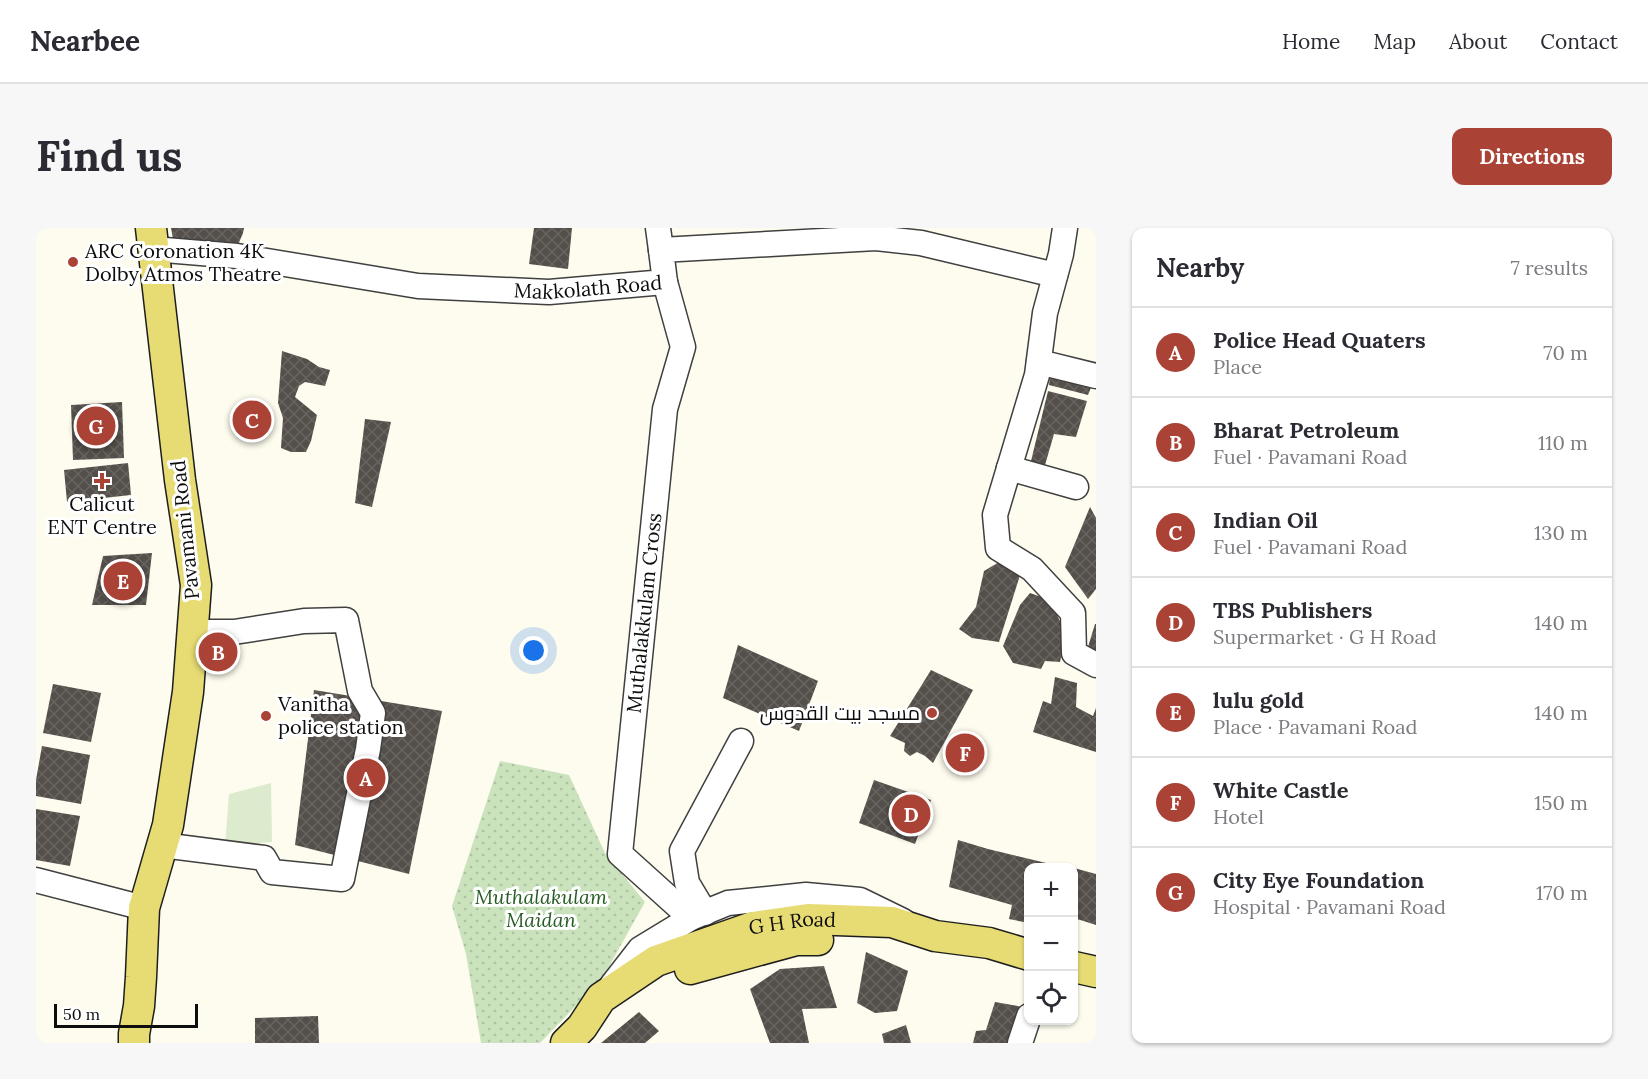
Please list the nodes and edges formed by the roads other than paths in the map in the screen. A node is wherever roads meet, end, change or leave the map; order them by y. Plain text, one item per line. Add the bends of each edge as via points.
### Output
1 (1065, 228) edge
2 (152, 239) edge
3 (659, 239) edge
4 (1055, 275) junction
5 (665, 282) junction
6 (1039, 362) junction
7 (1096, 376) edge
8 (1009, 468) junction
9 (1076, 487) dead end
10 (193, 632) junction
11 (1096, 665) edge
12 (741, 741) dead end
13 (162, 845) junction
14 (36, 880) edge
15 (144, 908) junction
16 (698, 916) junction
17 (935, 936) junction
18 (1024, 954) edge
19 (1024, 967) edge
20 (1078, 968) edge
21 (1096, 972) edge
22 (1078, 980) edge
23 (1096, 984) edge
24 (601, 998) junction
25 (1026, 1025) edge
26 (574, 1035) edge
27 (134, 1043) edge
28 (1020, 1043) edge

1 - 4 street
2 - 5 street, Makkolath Road via 418,286 549,292
2 - 10 main road, Pavamani Road via 196,585
3 - 4 street, Makkolath Road via 876,238 921,243
3 - 5 street, Makkolath Road
4 - 6 street
5 - 16 street, Muthalakkulam Cross via 682,347 665,409 620,854
6 - 7 street
6 - 8 street
8 - 9 street
8 - 11 street via 995,515 998,548 1032,569 1074,613 1074,653
10 - 13 main road, Pavamani Road via 180,749
10 - 13 street via 234,632 304,621 346,620 360,690 373,713 342,879 272,872 264,858
12 - 16 street via 682,851
13 - 15 main road, Pavamani Road
14 - 15 street
15 - 27 main road, Pavamani Road
16 - 17 street via 728,903 806,895 860,900
16 - 24 street via 640,949
17 - 18 main road, G H Road
17 - 24 main road, G H Road via 892,922 808,919 753,927 656,961
19 - 26 main road, G H Road via 875,940 796,940 673,973
20 - 21 main road
22 - 23 main road
24 - 26 main road, G H Road
25 - 28 street

